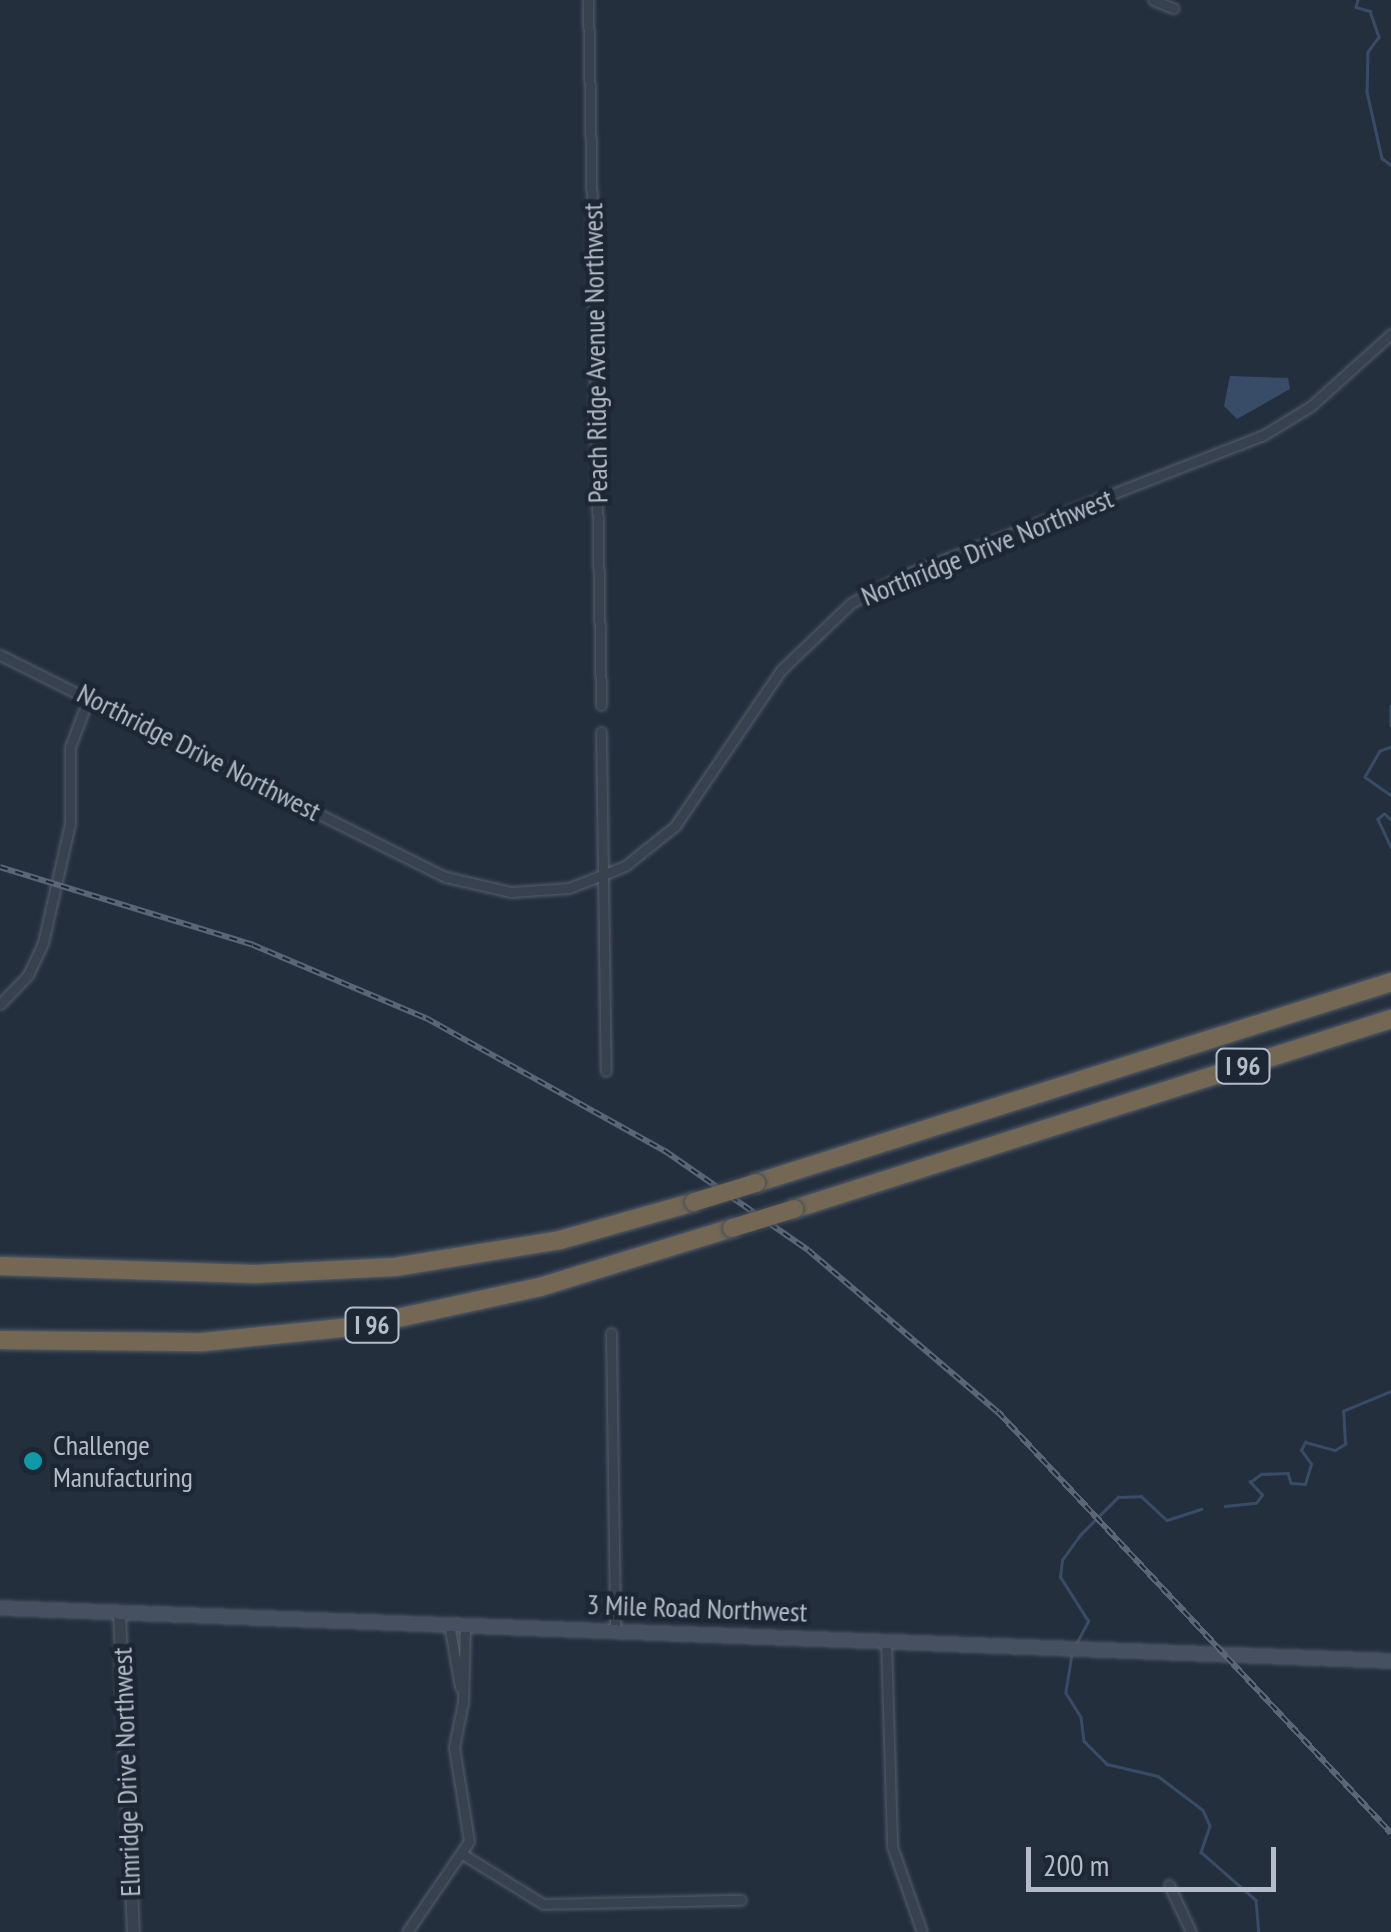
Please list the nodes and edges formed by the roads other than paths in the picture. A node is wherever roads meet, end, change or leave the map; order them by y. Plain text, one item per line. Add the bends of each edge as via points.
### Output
1 (588, 0) edge
2 (1153, 0) edge
3 (1172, 8) dead end
4 (1391, 334) edge
5 (0, 655) edge
6 (90, 697) junction
7 (601, 705) dead end
8 (601, 732) dead end
9 (603, 876) junction
10 (1391, 982) edge
11 (0, 1004) edge
12 (1391, 1020) edge
13 (606, 1071) dead end
14 (0, 1266) edge
15 (611, 1333) dead end
16 (0, 1340) edge
17 (0, 1608) edge
18 (119, 1612) junction
19 (449, 1624) junction
20 (465, 1624) junction
21 (616, 1630) junction
22 (886, 1640) junction
23 (1391, 1661) edge
24 (460, 1687) junction
25 (464, 1855) junction
26 (1168, 1884) dead end
27 (741, 1900) dead end
28 (132, 1932) edge
29 (407, 1932) edge
30 (922, 1932) edge
31 (1191, 1932) edge

1 - 7 street, Peach Ridge Avenue Northwest
2 - 3 street
4 - 9 street, Northridge Drive Northwest via 1311,406 1262,436 902,576 851,604 781,670 675,826 641,856
5 - 6 street, Northridge Drive Northwest
6 - 9 street, Northridge Drive Northwest via 456,880 526,892
6 - 11 street via 70,747 70,817 44,943 28,975
8 - 9 street
9 - 13 street
10 - 14 highway, I 96, bridge via 560,1240 395,1267 255,1274
12 - 16 highway, I 96, bridge via 540,1287 362,1326 203,1342
15 - 21 street
17 - 18 main road, 3 Mile Road Northwest
18 - 19 main road, 3 Mile Road Northwest
18 - 28 street, Elmridge Drive Northwest
19 - 20 main road, 3 Mile Road Northwest
19 - 24 street
20 - 21 main road, 3 Mile Road Northwest
20 - 24 street
21 - 22 main road, 3 Mile Road Northwest
22 - 23 main road, 3 Mile Road Northwest
22 - 30 street via 892,1846
24 - 25 street via 454,1746 470,1820
25 - 27 street via 543,1904
25 - 29 street
26 - 31 street

